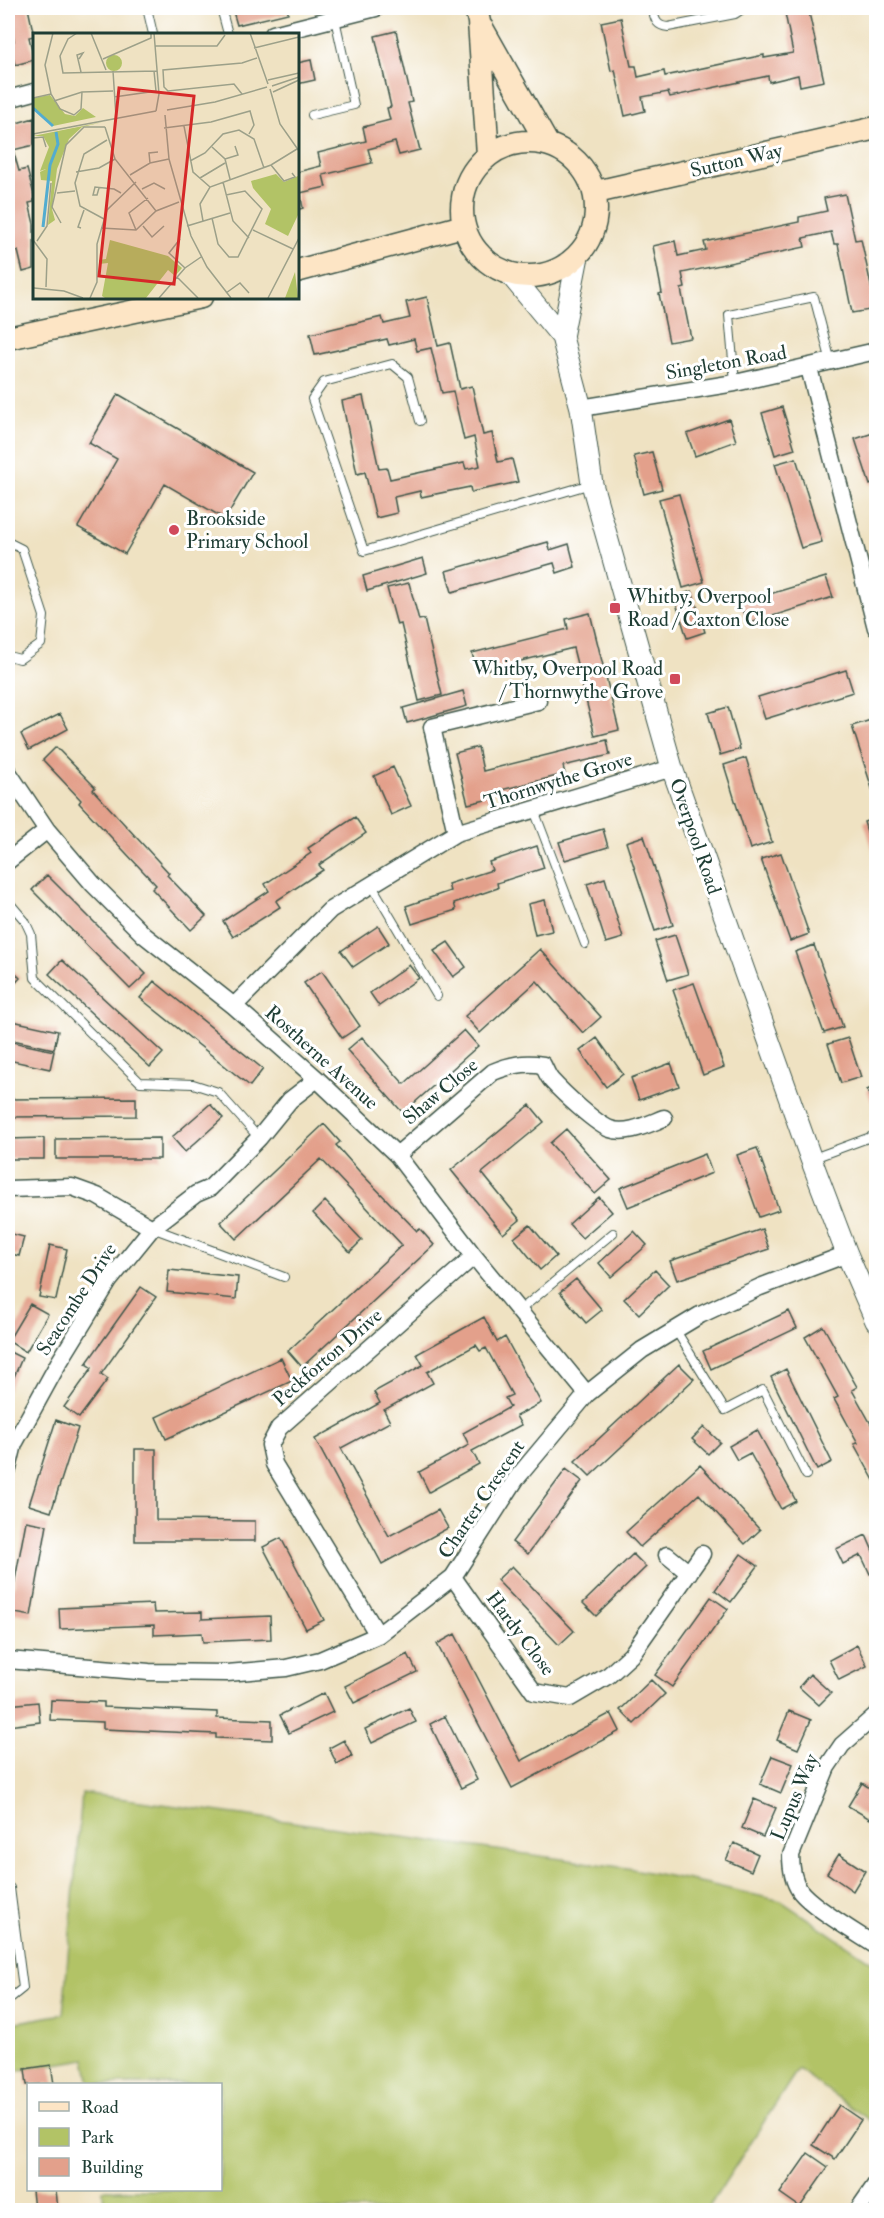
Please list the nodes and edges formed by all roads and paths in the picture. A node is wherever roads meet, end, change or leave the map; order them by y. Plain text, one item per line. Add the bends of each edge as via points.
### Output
1 (147, 8) edge
2 (221, 8) edge
3 (376, 8) edge
4 (652, 8) edge
5 (744, 8) edge
6 (477, 15) edge
7 (335, 19) junction
8 (153, 33) edge
9 (228, 33) edge
10 (277, 33) edge
11 (33, 92) edge
12 (8, 99) edge
13 (312, 115) dead end
14 (876, 128) edge
15 (547, 143) junction
16 (488, 155) junction
17 (596, 192) junction
18 (463, 225) junction
19 (578, 256) junction
20 (298, 271) edge
21 (510, 274) junction
22 (196, 298) edge
23 (562, 337) junction
24 (8, 338) edge
25 (876, 351) edge
26 (831, 362) junction
27 (809, 368) junction
28 (735, 383) junction
29 (581, 408) junction
30 (420, 421) dead end
31 (592, 484) junction
32 (8, 542) edge
33 (876, 628) edge
34 (8, 656) edge
35 (538, 701) dead end
36 (672, 768) junction
37 (8, 772) edge
38 (534, 810) junction
39 (46, 830) junction
40 (456, 833) junction
41 (8, 861) edge
42 (371, 884) junction
43 (8, 901) edge
44 (585, 944) dead end
45 (437, 996) dead end
46 (234, 1006) junction
47 (317, 1079) junction
48 (664, 1118) dead end
49 (876, 1135) edge
50 (259, 1138) junction
51 (397, 1155) junction
52 (811, 1160) junction
53 (8, 1188) edge
54 (152, 1228) junction
55 (614, 1233) dead end
56 (846, 1254) junction
57 (474, 1256) junction
58 (284, 1277) dead end
59 (519, 1311) junction
60 (876, 1321) edge
61 (675, 1329) junction
62 (587, 1394) junction
63 (8, 1469) edge
64 (806, 1475) dead end
65 (702, 1554) dead end
66 (667, 1555) dead end
67 (689, 1573) junction
68 (453, 1577) junction
69 (378, 1635) junction
70 (8, 1660) edge
71 (876, 1714) edge
72 (10, 1888) dead end
73 (876, 1946) edge
74 (8, 2000) edge
75 (876, 2184) edge
76 (858, 2211) edge

1 - 8 lane
2 - 9 lane
3 - 7 street
4 - 5 lane via 656,23 668,27 735,14
6 - 15 main road
6 - 16 main road
7 - 10 street
7 - 13 lane via 354,105
11 - 12 street
14 - 17 main road, Sutton Way
15 - 16 main road via 509,144
15 - 17 main road via 568,153 585,170
16 - 18 main road via 468,179 462,202
17 - 19 main road via 597,216 591,238
18 - 20 main road
18 - 21 main road via 472,246 489,263
19 - 21 main road via 559,270 536,276
19 - 23 street, Overpool Road
21 - 23 street, Overpool Road
22 - 24 main road
23 - 29 street, Overpool Road
25 - 26 street, Singleton Road
26 - 27 street, Singleton Road
26 - 28 lane via 814,297 729,315
27 - 28 street, Singleton Road
27 - 33 street
28 - 29 street, Singleton Road
29 - 31 street, Overpool Road
30 - 31 lane via 408,377 392,364 324,382 312,399 364,551
31 - 36 street, Overpool Road
32 - 34 lane via 22,549 44,616 40,644 20,659
35 - 40 street via 432,727
36 - 38 street, Thornwythe Grove
36 - 52 street, Overpool Road
37 - 39 street, Rostherne Avenue
38 - 40 street, Thornwythe Grove
38 - 44 lane
39 - 41 street
39 - 46 street, Rostherne Avenue via 144,935
40 - 42 street, Thornwythe Grove
42 - 45 lane
42 - 46 street, Thornwythe Grove via 330,910
43 - 50 lane via 32,934 35,978 140,1082 193,1084 219,1092
46 - 47 street, Rostherne Avenue
47 - 50 street, Seacombe Drive via 290,1100
47 - 51 street, Rostherne Avenue
48 - 51 street, Shaw Close via 635,1129 610,1130 550,1080 543,1065 526,1063 493,1072
49 - 52 lane
50 - 54 street, Seacombe Drive via 210,1188 196,1194
51 - 57 street, Rostherne Avenue
52 - 56 street, Overpool Road
53 - 54 street via 72,1187 97,1196
54 - 58 lane
54 - 63 street, Seacombe Drive via 85,1317 14,1444
55 - 59 lane
56 - 60 street, Overpool Road
56 - 61 street, Charter Crescent via 760,1287
57 - 59 street, Rostherne Avenue
57 - 69 street, Peckforton Drive via 279,1428 270,1445 274,1464
59 - 62 street, Rostherne Avenue
61 - 62 street, Charter Crescent
61 - 64 lane via 725,1410 763,1390
62 - 68 street, Charter Crescent via 516,1479
65 - 67 street, Hardy Close
66 - 67 street
67 - 68 street, Hardy Close via 631,1655 609,1675 570,1698 534,1692
68 - 69 street, Charter Crescent
69 - 70 street, Charter Crescent via 320,1660 286,1668 227,1673
71 - 73 street, Lupus Way via 842,1745 827,1767 791,1864 800,1891
72 - 74 lane via 23,1988
75 - 76 street

